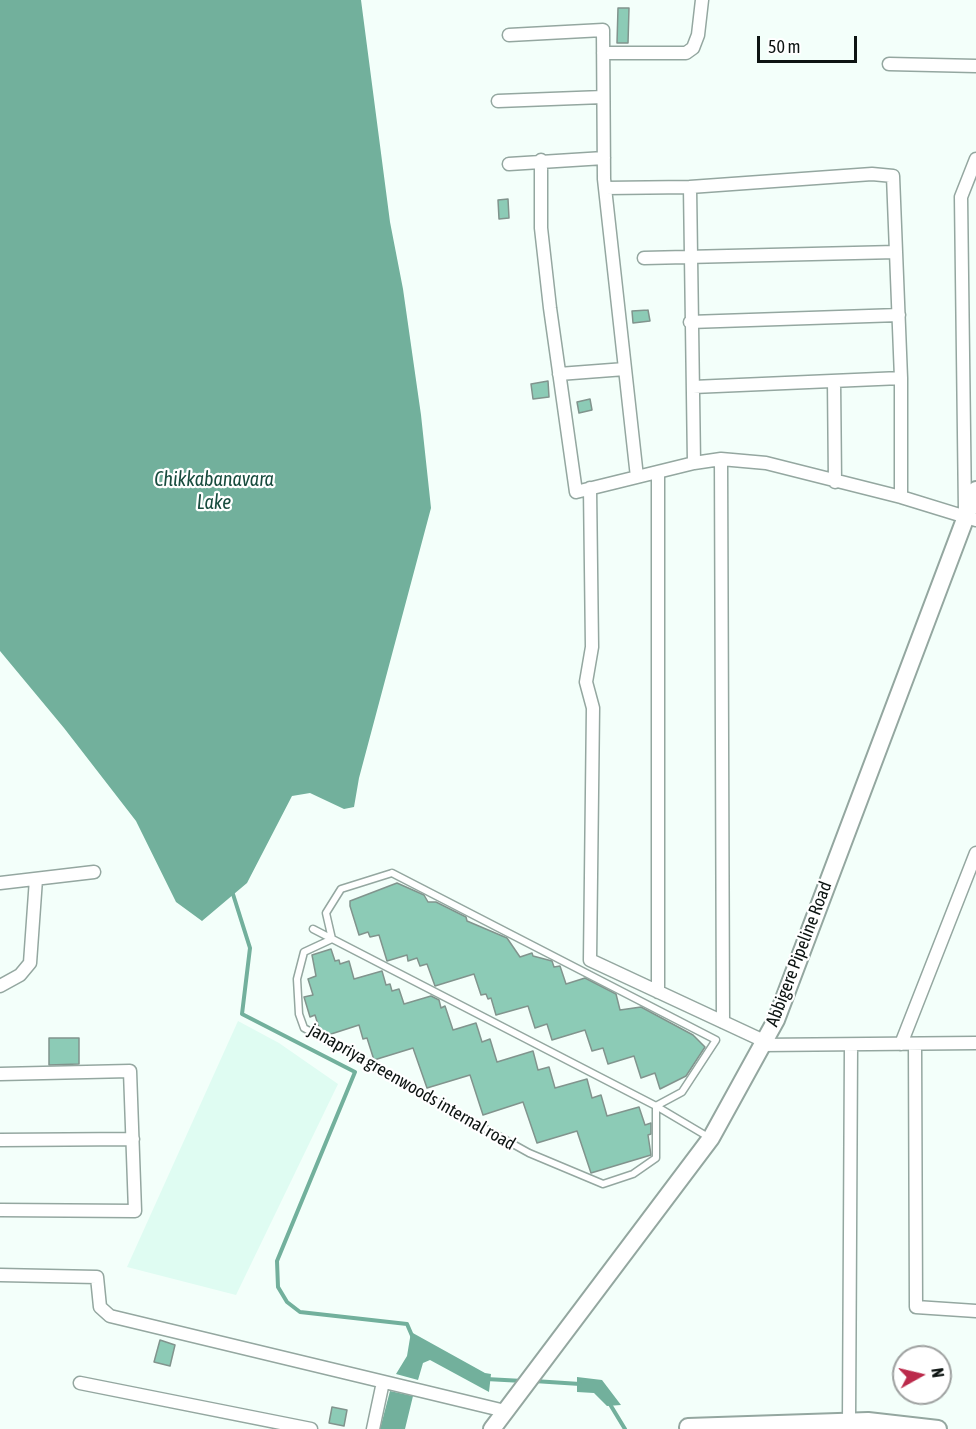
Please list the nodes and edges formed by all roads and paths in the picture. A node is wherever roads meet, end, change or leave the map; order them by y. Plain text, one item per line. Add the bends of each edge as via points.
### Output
1 (702, 0) edge
2 (510, 35) dead end
3 (603, 53) junction
4 (889, 64) dead end
5 (976, 66) edge
6 (603, 97) junction
7 (498, 101) dead end
8 (604, 158) junction
9 (976, 159) edge
10 (541, 160) junction
11 (509, 164) dead end
12 (690, 186) junction
13 (605, 188) junction
14 (896, 252) junction
15 (692, 255) junction
16 (644, 258) dead end
17 (899, 315) junction
18 (690, 322) junction
19 (625, 369) junction
20 (559, 374) junction
21 (901, 378) junction
22 (834, 381) junction
23 (693, 387) junction
24 (721, 459) junction
25 (694, 463) junction
26 (658, 472) junction
27 (637, 477) junction
28 (836, 482) junction
29 (590, 488) junction
30 (976, 490) edge
31 (901, 497) junction
32 (971, 519) edge
33 (976, 853) edge
34 (94, 872) dead end
35 (36, 879) junction
36 (0, 883) edge
37 (313, 929) dead end
38 (332, 939) junction
39 (0, 986) edge
40 (658, 992) junction
41 (723, 1022) junction
42 (762, 1043) junction
43 (976, 1043) edge
44 (901, 1044) junction
45 (915, 1044) junction
46 (851, 1047) dead end
47 (0, 1074) edge
48 (656, 1106) junction
49 (711, 1138) junction
50 (133, 1139) junction
51 (0, 1140) edge
52 (0, 1210) edge
53 (0, 1275) edge
54 (976, 1311) edge
55 (383, 1382) junction
56 (80, 1383) dead end
57 (505, 1411) junction
58 (849, 1421) junction
59 (688, 1427) dead end
60 (311, 1429) edge
61 (373, 1429) edge
62 (492, 1429) edge
63 (938, 1429) edge

1 - 3 street via 698,36 686,53
2 - 3 street via 603,30
3 - 6 street
4 - 5 street
6 - 7 street
6 - 8 street
8 - 10 street
8 - 13 street
9 - 32 street via 961,196
10 - 11 street
10 - 20 street via 541,228
12 - 13 street
12 - 14 street via 872,174 893,176
12 - 15 street
13 - 19 street
14 - 15 street
14 - 17 street
15 - 16 street
15 - 18 street
17 - 18 street
17 - 21 street
18 - 23 street
19 - 20 street
19 - 27 street
20 - 29 street via 576,492
21 - 22 street
21 - 31 street
22 - 23 street
22 - 28 street
23 - 25 street
24 - 25 street
24 - 28 street via 766,463
24 - 41 street
25 - 26 street
26 - 27 street
26 - 40 street
27 - 29 street
28 - 31 street
29 - 40 street via 592,647 586,682 593,708 590,960
30 - 32 main road, Abbigere Pipeline Road
31 - 32 street
32 - 42 main road, Abbigere Pipeline Road via 776,1020
33 - 44 street
34 - 35 street
35 - 36 street
35 - 39 street via 30,963 20,975
37 - 38 lane
38 - 48 lane
38 - 48 lane, janapriya greenwoods internal road via 304,952 297,979 304,1028 529,1153 603,1184 633,1173 656,1158
38 - 48 lane via 326,913 341,889 392,873 716,1040 682,1092
40 - 41 street
41 - 42 street
42 - 44 street
42 - 49 main road, Abbigere Pipeline Road
43 - 45 street
44 - 45 street
45 - 54 street via 916,1307
46 - 58 street
47 - 50 street via 130,1071
48 - 49 lane
49 - 57 main road, Abbigere Pipeline Road
50 - 51 street
50 - 52 street via 135,1212
53 - 55 street via 97,1276 100,1306 110,1316
55 - 57 street
55 - 61 street
56 - 60 street
57 - 62 main road, Abbigere Pipeline Road
58 - 59 main road
58 - 63 main road

